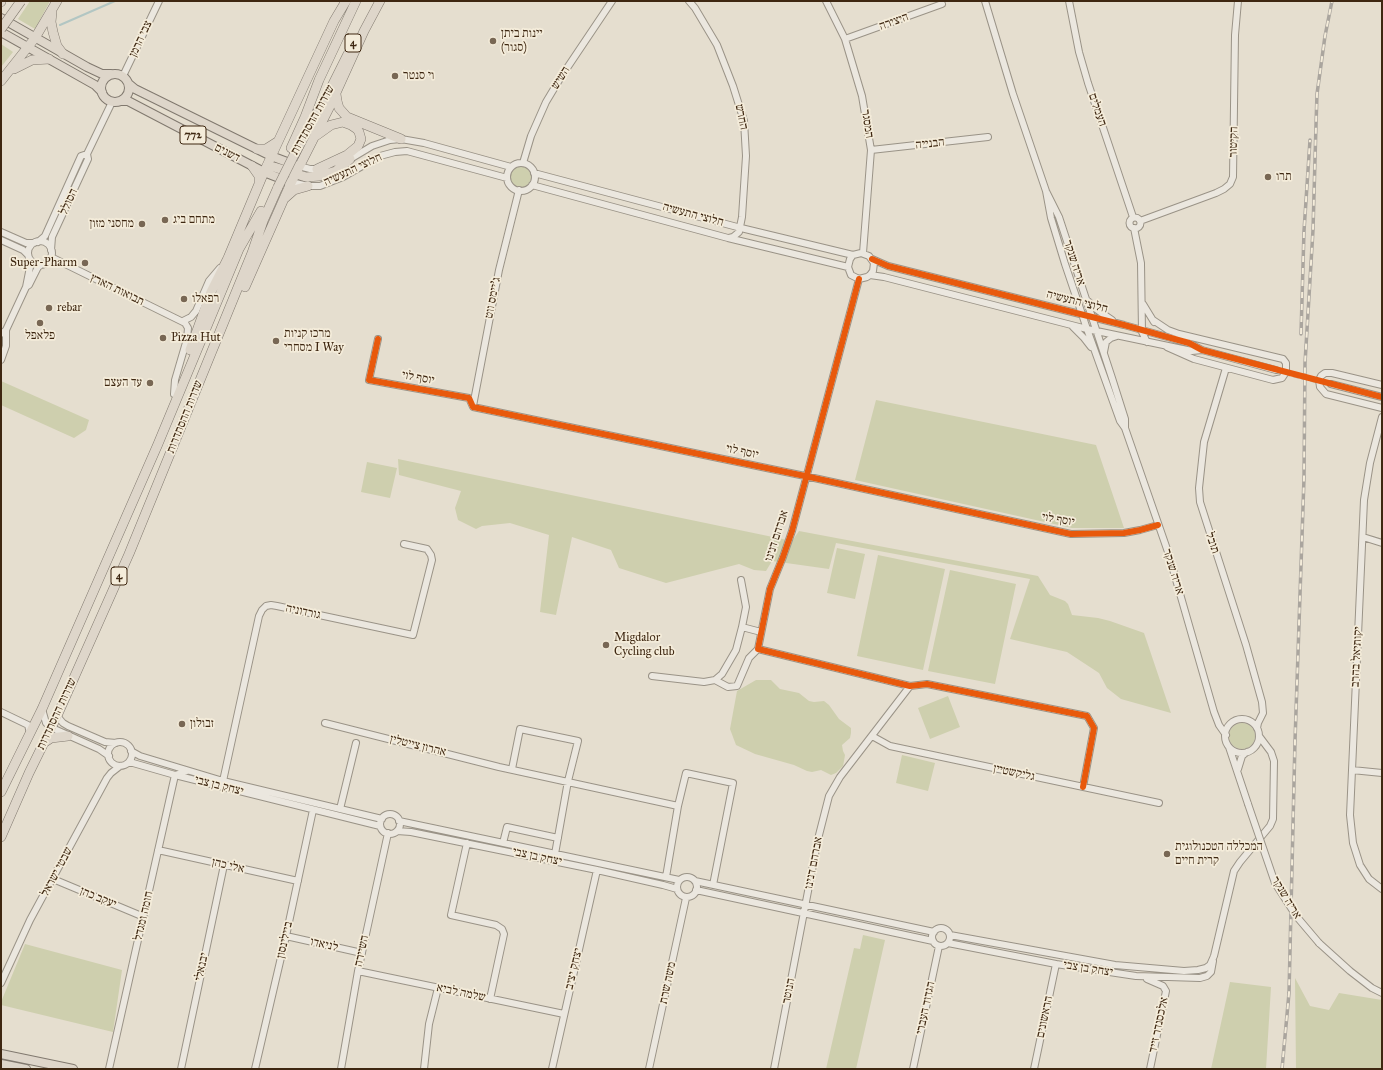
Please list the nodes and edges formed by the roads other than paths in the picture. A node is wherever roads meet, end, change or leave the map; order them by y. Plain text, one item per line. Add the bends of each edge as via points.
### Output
1 (21, 1) edge
2 (159, 1) edge
3 (346, 1) edge
4 (356, 1) edge
5 (377, 1) edge
6 (380, 1) edge
7 (612, 1) edge
8 (690, 1) edge
9 (826, 1) edge
10 (984, 1) edge
11 (1069, 1) edge
12 (1238, 1) edge
13 (55, 4) edge
14 (942, 4) dead end
15 (1, 18) edge
16 (1, 30) edge
17 (34, 38) junction
18 (846, 39) junction
19 (28, 47) junction
20 (63, 54) junction
21 (49, 59) junction
22 (8, 72) junction
23 (111, 74) junction
24 (123, 76) junction
25 (1, 81) edge
26 (129, 84) junction
27 (334, 89) junction
28 (102, 92) junction
29 (121, 101) junction
30 (112, 102) junction
31 (988, 137) dead end
32 (313, 139) junction
33 (401, 139) junction
34 (278, 142) junction
35 (257, 149) junction
36 (871, 150) junction
37 (87, 154) junction
38 (271, 156) junction
39 (350, 159) junction
40 (524, 163) junction
41 (252, 166) junction
42 (511, 167) junction
43 (317, 169) junction
44 (297, 170) junction
45 (264, 172) junction
46 (534, 173) junction
47 (507, 178) junction
48 (291, 182) junction
49 (259, 183) junction
50 (532, 185) junction
51 (308, 186) junction
52 (519, 190) junction
53 (1046, 191) junction
54 (283, 200) junction
55 (1133, 217) junction
56 (1140, 221) junction
57 (741, 228) junction
58 (1134, 228) junction
59 (1, 232) edge
60 (728, 238) junction
61 (1, 240) edge
62 (36, 243) junction
63 (863, 253) junction
64 (51, 254) junction
65 (853, 255) junction
66 (29, 257) junction
67 (228, 258) junction
68 (872, 259) junction
69 (41, 265) junction
70 (848, 267) junction
71 (870, 275) junction
72 (859, 279) junction
73 (26, 287) junction
74 (1085, 298) junction
75 (1143, 302) junction
76 (1082, 314) junction
77 (1091, 316) junction
78 (1152, 320) junction
79 (183, 321) junction
80 (1124, 325) junction
81 (1070, 326) junction
82 (1087, 329) junction
83 (1142, 330) junction
84 (4, 332) edge
85 (1096, 332) junction
86 (1118, 336) junction
87 (1171, 338) junction
88 (378, 339) dead end
89 (1147, 342) junction
90 (1164, 346) junction
91 (1202, 350) junction
92 (1096, 355) junction
93 (1104, 356) junction
94 (1, 360) edge
95 (1226, 368) junction
96 (1276, 370) tunnel mouth
97 (202, 376) junction
98 (1331, 384) tunnel mouth
99 (1382, 385) edge
100 (174, 394) junction
101 (1382, 397) edge
102 (473, 407) junction
103 (1382, 408) edge
104 (1382, 417) edge
105 (1125, 428) junction
106 (158, 444) junction
107 (806, 476) junction
108 (1158, 525) junction
109 (1363, 537) junction
110 (1382, 543) edge
111 (404, 544) dead end
112 (741, 580) dead end
113 (742, 627) junction
114 (760, 632) junction
115 (758, 649) junction
116 (652, 676) dead end
117 (715, 680) junction
118 (910, 686) junction
119 (42, 709) junction
120 (1, 712) edge
121 (1262, 715) junction
122 (57, 716) junction
123 (1216, 718) junction
124 (1248, 720) junction
125 (325, 723) dead end
126 (1230, 724) junction
127 (52, 728) junction
128 (1257, 728) junction
129 (30, 733) junction
130 (1226, 735) junction
131 (68, 736) junction
132 (872, 736) junction
133 (1259, 736) junction
134 (45, 742) junction
135 (116, 743) junction
136 (356, 743) dead end
137 (1229, 746) junction
138 (1254, 748) junction
139 (132, 751) junction
140 (1247, 752) junction
141 (1271, 752) junction
142 (109, 756) junction
143 (128, 763) junction
144 (120, 766) junction
145 (512, 769) junction
146 (1352, 770) junction
147 (187, 771) junction
148 (1237, 771) junction
149 (1382, 773) edge
150 (175, 775) junction
151 (223, 780) junction
152 (568, 781) junction
153 (1083, 787) junction
154 (227, 788) junction
155 (1, 792) edge
156 (1159, 803) dead end
157 (678, 806) junction
158 (340, 809) junction
159 (313, 810) junction
160 (399, 821) junction
161 (381, 822) junction
162 (397, 830) junction
163 (388, 833) junction
164 (1, 837) edge
165 (558, 838) junction
166 (467, 843) junction
167 (504, 843) junction
168 (158, 850) junction
169 (555, 854) junction
170 (224, 865) junction
171 (597, 870) junction
172 (666, 878) junction
173 (53, 879) junction
174 (679, 880) junction
175 (695, 881) junction
176 (298, 882) junction
177 (713, 885) junction
178 (677, 889) junction
179 (1382, 889) edge
180 (696, 890) junction
181 (686, 898) junction
182 (806, 905) junction
183 (804, 913) junction
184 (144, 917) junction
185 (934, 932) junction
186 (950, 935) junction
187 (286, 936) junction
188 (933, 941) junction
189 (948, 943) junction
190 (939, 946) junction
191 (362, 953) junction
192 (1214, 956) junction
193 (1056, 964) junction
194 (358, 971) junction
195 (1136, 976) junction
196 (1, 983) edge
197 (438, 988) junction
198 (1382, 993) edge
199 (490, 999) junction
200 (564, 1014) junction
201 (1, 1054) edge
202 (1, 1064) edge
203 (26, 1069) edge
204 (73, 1069) edge
205 (109, 1069) edge
206 (181, 1069) edge
207 (256, 1069) edge
208 (341, 1069) edge
209 (424, 1069) edge
210 (552, 1069) edge
211 (649, 1069) edge
212 (774, 1069) edge
213 (913, 1069) edge
214 (1034, 1069) edge
215 (1150, 1069) edge

1 - 16 highway, bridge
2 - 24 street, צבי הרמן
3 - 34 highway
4 - 106 highway, שדרות ההסתדרות / 4 via 261,210 238,249
5 - 27 highway, שדרות ההסתדרות / 4 via 363,23
6 - 27 highway
7 - 40 street, השיש via 546,102
8 - 57 street, החרש via 717,45 744,121 746,156
9 - 18 street, המסגר
10 - 53 street, אריה שנקר
11 - 55 street, העמלים via 1088,83
12 - 56 street, הקיטור via 1233,177 1230,184 1216,193
13 - 17 highway
13 - 20 highway via 51,22 57,46
14 - 18 street, היצירה
15 - 17 main road
16 - 19 main road
17 - 19 highway
17 - 20 main road
18 - 36 street, המסגר via 862,96
19 - 21 main road
19 - 22 highway
20 - 23 main road via 102,74
21 - 22 highway via 28,61
21 - 28 main road via 95,85
22 - 25 highway
23 - 24 main road
23 - 28 main road via 103,82
24 - 26 main road
26 - 29 main road via 129,93
26 - 35 main road, דשנים / 772
27 - 32 highway
27 - 33 highway via 341,111 347,117
27 - 97 highway, שדרות ההסתדרות / 4, bridge via 308,127 278,187
28 - 30 main road via 104,97
29 - 30 main road
29 - 41 main road, דשנים / 772 via 128,102
30 - 37 street, הסולל
31 - 36 street, הבנייה
32 - 43 highway via 327,127 340,122 351,125 361,136 360,143 355,149
32 - 44 highway
33 - 39 street, חלוצי התעשיה via 377,144
33 - 42 street, חלוצי התעשיה
34 - 35 highway via 266,149
34 - 38 highway
35 - 38 main road, דשנים / 772
36 - 63 street, המסגר
37 - 62 street, הסולל via 81,156 45,236
37 - 64 street, הסולל via 88,159 52,237
38 - 44 main road, דשנים / 772
38 - 45 highway
39 - 43 street, חלוצי התעשיה
39 - 44 highway via 328,174 306,177
40 - 42 street
40 - 46 street
41 - 45 main road, דשנים / 772
41 - 49 highway
42 - 47 street
43 - 44 street, חלוצי התעשיה
44 - 45 highway via 272,167
44 - 48 highway
45 - 48 main road, דשנים / 772
45 - 49 highway
46 - 50 street
46 - 57 street, חלוצי התעשיה
47 - 51 street, חלוצי התעשיה via 407,150 387,154 334,181 320,186
47 - 52 street, חלוצי התעשיה via 510,184
48 - 51 street, חלוצי התעשיה
48 - 54 highway
49 - 67 highway
50 - 52 street
50 - 60 street, חלוצי התעשיה
51 - 54 highway via 294,190
52 - 102 street, ג'יימס ווט via 499,270
53 - 74 street, אריה שנקר via 1059,217
53 - 76 street, אריה שנקר via 1051,218
54 - 97 highway via 208,369
55 - 56 street
55 - 58 street via 1129,224
56 - 58 street via 1139,226
57 - 60 street via 736,235
57 - 65 street, חלוצי התעשיה
58 - 75 street via 1141,263
59 - 62 street via 26,243
60 - 70 street, חלוצי התעשיה
61 - 66 street via 23,250
62 - 64 street via 45,243
62 - 66 street via 29,249
63 - 65 street, חלוצי התעשיה
63 - 68 street, חלוצי התעשיה
64 - 69 street via 47,263
64 - 79 street, תבואות הארץ
65 - 70 street
66 - 69 street via 34,264
66 - 73 street
67 - 79 street via 209,281 196,311
67 - 100 highway via 211,292
68 - 71 street via 874,267
68 - 76 street, חלוצי התעשיה via 888,266
69 - 73 street
70 - 72 street via 851,275
71 - 72 street
71 - 81 street, חלוצי התעשיה
72 - 107 street, אברהם דנינו
73 - 84 street
74 - 77 street, אריה שנקר
74 - 80 street via 1102,314
75 - 78 street
75 - 83 street
76 - 77 street, חלוצי התעשיה
76 - 82 street, אריה שנקר
77 - 80 street, חלוצי התעשיה
77 - 85 street, אריה שנקר
78 - 87 street
78 - 95 street via 1179,334 1283,359 1287,367 1284,377 1273,380
79 - 100 street via 188,326 187,339 175,380
80 - 83 street, חלוצי התעשיה
81 - 82 street, חלוצי התעשיה
81 - 92 street via 1084,338
82 - 85 street, חלוצי התעשיה
82 - 92 street, אריה שנקר
83 - 87 street, חלוצי התעשיה
83 - 89 street
84 - 94 street via 6,346
85 - 86 street, חלוצי התעשיה
85 - 93 street, אריה שנקר
86 - 89 street, חלוצי התעשיה
86 - 93 street via 1106,342
87 - 91 street, חלוצי התעשיה
88 - 102 street, יוסף לוי via 369,380 469,398
89 - 90 street, חלוצי התעשיה
90 - 91 street, חלוצי התעשיה via 1192,351
90 - 95 street via 1194,359
91 - 96 street, חלוצי התעשיה
92 - 105 street, אריה שנקר via 1120,421
93 - 105 street, אריה שנקר via 1125,419
95 - 121 street, תובל via 1204,442 1200,502 1246,645 1262,702
97 - 122 highway, שדרות ההסתדרות / 4 via 129,554
98 - 101 street
99 - 103 street via 1332,372 1325,373 1318,380 1326,394
100 - 106 highway
102 - 107 street, יוסף לוי
104 - 109 street, יקותיאל בהרב via 1364,500
105 - 108 street, אריה שנקר
106 - 119 highway, שדרות ההסתדרות / 4
107 - 108 street, יוסף לוי via 1071,534 1124,533
107 - 114 street, אברהם דנינו via 792,531 770,589
108 - 123 street, אריה שנקר
109 - 110 street
109 - 146 street, יקותיאל בהרב
111 - 151 street, גורדוניה via 427,549 432,560 413,636 277,606 266,606 262,610
112 - 113 street via 746,607
113 - 114 street
113 - 117 street via 736,650 722,674
114 - 115 street, אברהם דנינו
115 - 117 street via 749,658 737,686 728,687
115 - 118 street
116 - 117 street via 704,682
118 - 132 street, אברהם דנינו
118 - 153 street via 927,684 1087,716 1094,728
119 - 127 street via 46,723
119 - 129 highway, שדרות ההסתדרות / 4
120 - 129 street via 28,725
121 - 124 street
121 - 128 street, תובל
122 - 127 highway, שדרות ההסתדרות / 4
122 - 135 street, יצחק בן צבי via 68,726 104,742
123 - 126 street via 1224,724
123 - 130 street, אריה שנקר
124 - 126 street via 1238,720
124 - 128 street
125 - 145 street, אהרון צייטלין
126 - 130 street
127 - 131 street
127 - 134 highway, שדרות ההסתדרות / 4
128 - 133 street
129 - 155 highway, שדרות ההסתדרות / 4
130 - 137 street
131 - 134 highway via 51,738
131 - 142 street
132 - 153 street, גליקשטיין via 890,746
132 - 182 street, אברהם דנינו via 840,777 829,796
133 - 138 street
133 - 141 street, יצחק בן צבי
134 - 164 highway, שדרות ההסתדרות / 4
135 - 139 street, יצחק בן צבי via 127,745
135 - 142 street via 111,748
136 - 158 street
137 - 140 street via 1237,752
137 - 148 street, אריה שנקר
138 - 140 street
138 - 141 street via 1262,747
139 - 143 street
139 - 147 street, יצחק בן צבי
140 - 148 street via 1242,756
141 - 192 street, יצחק בן צבי via 1275,766 1273,819 1234,871
142 - 144 street via 112,762
143 - 144 street
143 - 150 street, יצחק בן צבי
144 - 173 street, שבטי ישראל via 107,778
145 - 152 street, אהרון צייטלין
145 - 152 street via 520,729 578,740
146 - 149 street
146 - 179 street, יקותיאל בהרב via 1350,815 1353,843 1360,864 1369,879
147 - 150 street
147 - 151 street, יצחק בן צבי
148 - 198 street, אריה שנקר, bridge via 1275,883 1285,901 1319,943 1350,971
150 - 154 street, יצחק בן צבי
150 - 168 street, חומה ומגדל
151 - 154 street
151 - 158 street, יצחק בן צבי
152 - 157 street, אהרון צייטלין
152 - 165 street
153 - 156 street, גליקשטיין
154 - 159 street, יצחק בן צבי
157 - 172 street
157 - 177 street via 686,772 733,782
158 - 161 street, יצחק בן צבי
159 - 161 street, יצחק בן צבי
159 - 176 street, ביילינסון
160 - 161 street via 393,814 386,815
160 - 162 street
160 - 167 street, יצחק בן צבי
161 - 163 street via 383,830
162 - 163 street
162 - 166 street, יצחק בן צבי
163 - 191 street, השיירה
165 - 167 street via 507,827
165 - 169 street
166 - 171 street, יצחק בן צבי
166 - 199 street via 451,915 496,925 502,929 504,934
167 - 169 street, יצחק בן צבי
168 - 170 street, אלי כהן
168 - 184 street, חומה ומגדל
169 - 172 street, יצחק בן צבי
170 - 176 street, אלי כהן
170 - 206 street, יבנאלי
171 - 178 street, יצחק בן צבי
171 - 200 street, יצחק יציב
172 - 174 street, יצחק בן צבי
173 - 184 street, יעקב כהן
173 - 196 street, שבטי ישראל
174 - 175 street via 688,877
174 - 178 street
175 - 177 street
175 - 180 street
176 - 187 street, ביילינסון
177 - 182 street
178 - 181 street via 679,894
180 - 181 street
180 - 183 street
181 - 211 street, משה שרת
182 - 183 street, אברהם דנינו
182 - 185 street
183 - 188 street
183 - 212 street, הנוטר
184 - 205 street, חומה ומגדל
185 - 186 street via 944,929
185 - 188 street
186 - 189 street
186 - 192 street, יצחק בן צבי via 1138,968 1198,970 1210,965
187 - 191 street, לניאדו
187 - 207 street, ביילינסון
188 - 190 street
189 - 190 street
189 - 193 street, יצחק בן צבי
190 - 213 street, הגדוד העברי
191 - 194 street, השיירה
192 - 195 street, יצחק בן צבי via 1211,972 1204,977
193 - 195 street, יצחק בן צבי
193 - 214 street, הראשונים
194 - 197 street, שלמה לביא
194 - 208 street, השיירה
195 - 215 street, אלכסנדר זייד via 1163,986 1166,991
197 - 199 street, שלמה לביא
197 - 209 street via 429,1024
199 - 200 street, שלמה לביא
200 - 210 street, יצחק יציב
201 - 204 main road
202 - 203 main road

